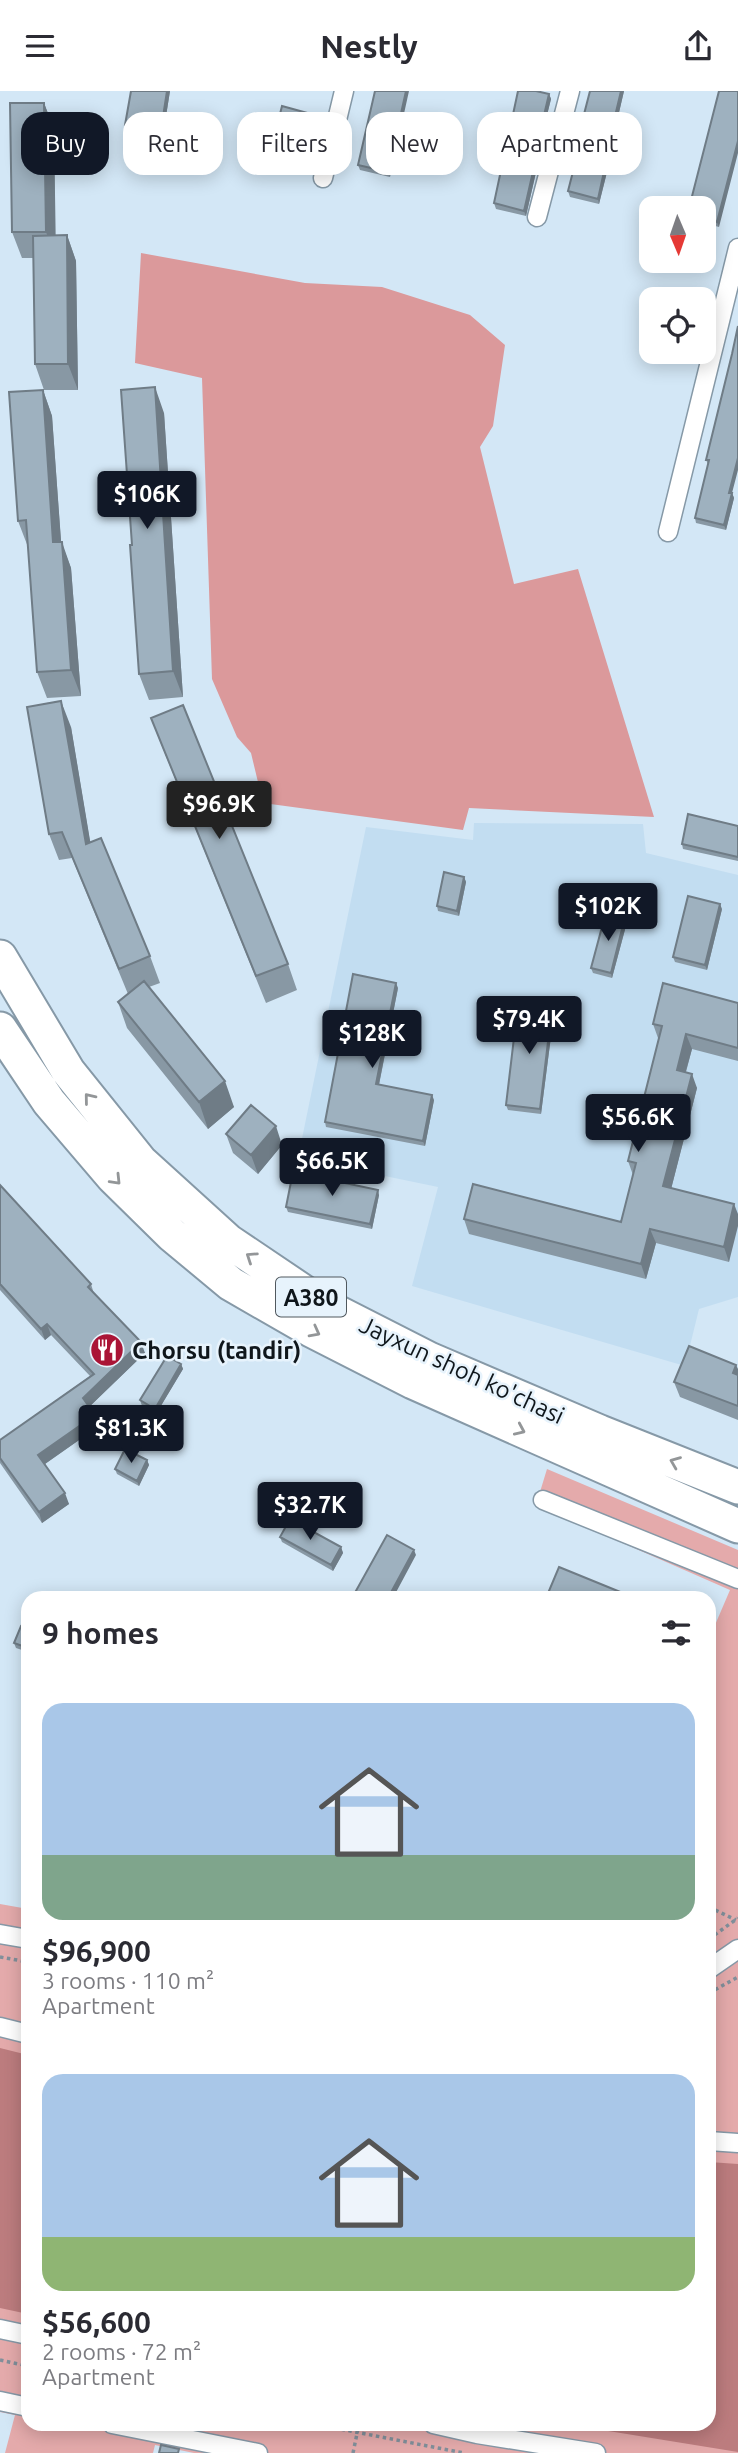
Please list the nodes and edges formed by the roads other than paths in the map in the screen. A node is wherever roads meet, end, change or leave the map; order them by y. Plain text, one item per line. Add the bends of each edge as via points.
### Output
1 (344, 91) edge
2 (569, 91) edge
3 (324, 178) dead end
4 (537, 217) dead end
5 (738, 248) edge
6 (668, 532) dead end
7 (0, 957) edge
8 (0, 1029) edge
9 (738, 1487) edge
10 (543, 1500) dead end
11 (738, 1526) edge
12 (738, 1579) edge
13 (0, 1934) edge
14 (21, 1938) edge
15 (738, 1949) edge
16 (716, 1964) edge
17 (0, 2028) edge
18 (21, 2032) edge
19 (716, 2141) edge
20 (738, 2143) edge
21 (0, 2329) edge
22 (21, 2334) edge
23 (0, 2401) edge
24 (21, 2406) edge
25 (147, 2431) edge
26 (464, 2431) edge
27 (258, 2453) edge
28 (596, 2453) edge

1 - 3 street
2 - 4 street
5 - 6 street
9 -> 7 highway, Jayxun shoh ko'chasi / A380 via 429,1359 323,1305 228,1241 141,1162 68,1071
8 -> 11 highway, Jayxun shoh ko'chasi / A380 via 49,1102 113,1177 231,1284 413,1382
10 - 12 street
13 - 14 street
15 - 16 street
17 - 18 street
19 - 20 street
21 - 22 street
23 - 24 street
25 - 27 street
26 - 28 street

